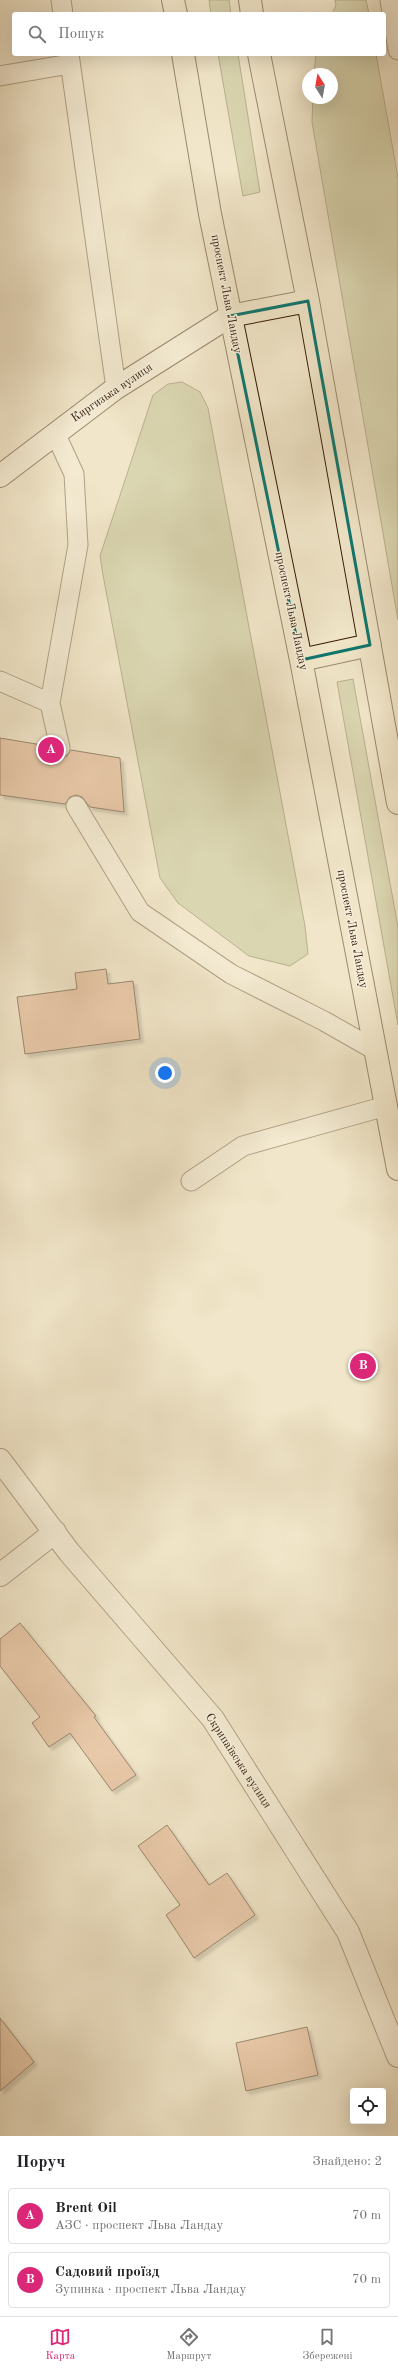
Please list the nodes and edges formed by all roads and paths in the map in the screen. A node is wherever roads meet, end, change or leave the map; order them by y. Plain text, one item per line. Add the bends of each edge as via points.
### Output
1 (61, 0) edge
2 (173, 0) edge
3 (250, 0) edge
4 (390, 0) edge
5 (63, 12) edge
6 (176, 12) edge
7 (252, 12) edge
8 (398, 50) edge
9 (183, 56) edge
10 (259, 56) edge
11 (70, 59) edge
12 (0, 76) edge
13 (308, 301) junction
14 (230, 316) junction
15 (116, 388) junction
16 (55, 433) junction
17 (0, 476) edge
18 (370, 645) junction
19 (301, 660) junction
20 (0, 680) edge
21 (50, 703) junction
22 (60, 748) dead end
23 (398, 804) edge
24 (76, 806) dead end
25 (375, 1050) junction
26 (386, 1106) junction
27 (398, 1169) edge
28 (191, 1181) dead end
29 (0, 1460) edge
30 (56, 1532) junction
31 (0, 1575) edge
32 (398, 2056) edge

1 - 5 lane
2 - 6 main road
3 - 7 main road
4 - 8 lane
9 - 14 main road, проспект Льва Ландау
10 - 13 main road
11 - 12 lane
11 - 15 lane
13 - 14 main road
13 - 18 main road
14 - 15 street, Киргизька вулиця
14 - 19 main road, проспект Льва Ландау
15 - 16 street, Киргизька вулиця
16 - 17 street, Киргизька вулиця
16 - 21 lane via 74,474 78,545
18 - 19 main road
18 - 23 main road
19 - 25 main road, проспект Льва Ландау
20 - 21 lane
21 - 22 lane
24 - 25 lane via 140,912 231,974
25 - 26 main road, проспект Льва Ландау
26 - 27 main road, проспект Льва Ландау
26 - 28 lane via 243,1146
29 - 30 street, Скрипаївська вулиця
30 - 31 street
30 - 32 street, Скрипаївська вулиця via 69,1552 213,1719 348,1932

